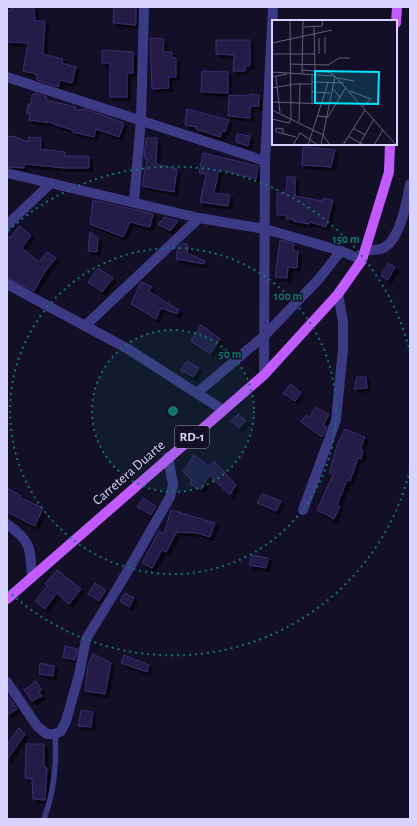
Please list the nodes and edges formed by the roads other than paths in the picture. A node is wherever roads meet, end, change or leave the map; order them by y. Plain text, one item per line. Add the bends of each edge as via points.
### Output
1 (144, 7) edge
2 (273, 7) edge
3 (397, 7) edge
4 (272, 20) edge
5 (396, 20) edge
6 (272, 26) edge
7 (7, 77) edge
8 (141, 119) junction
9 (390, 145) edge
10 (265, 161) junction
11 (7, 173) edge
12 (51, 183) junction
13 (410, 184) edge
14 (134, 202) junction
15 (199, 218) junction
16 (7, 225) edge
17 (265, 229) junction
18 (342, 251) junction
19 (364, 255) junction
20 (7, 284) edge
21 (338, 294) junction
22 (85, 326) junction
23 (264, 336) junction
24 (264, 375) junction
25 (197, 393) junction
26 (223, 410) junction
27 (168, 458) junction
28 (303, 510) dead end
29 (7, 524) edge
30 (32, 577) junction
31 (9, 596) edge
32 (7, 682) edge
33 (55, 734) junction
34 (44, 819) edge

1 - 8 street
2 - 4 street
3 - 5 main road
6 - 10 street
7 - 8 street
8 - 10 street
8 - 14 street
9 - 19 main road, RD-1 via 388,172
10 - 17 street
11 - 12 street
12 - 14 street
12 - 16 street
13 - 19 street via 399,228 391,241 382,248
14 - 15 street
15 - 17 street
15 - 22 street
17 - 18 street
17 - 23 street
18 - 19 street
18 - 23 street
19 - 21 main road, Carretera Duarte / RD-1
20 - 22 street
21 - 24 main road, Carretera Duarte / RD-1
21 - 28 street via 343,349 336,420
22 - 25 street via 128,349
23 - 24 street
23 - 25 street
24 - 26 main road, Carretera Duarte / RD-1
25 - 26 street
26 - 27 main road, Carretera Duarte / RD-1
27 - 30 main road, Carretera Duarte / RD-1
27 - 33 street via 173,485 170,497 86,639 66,721 61,731
29 - 30 street via 22,535 30,549
30 - 31 main road, Carretera Duarte / RD-1
32 - 33 street via 37,726 47,734
33 - 34 lane via 57,758

